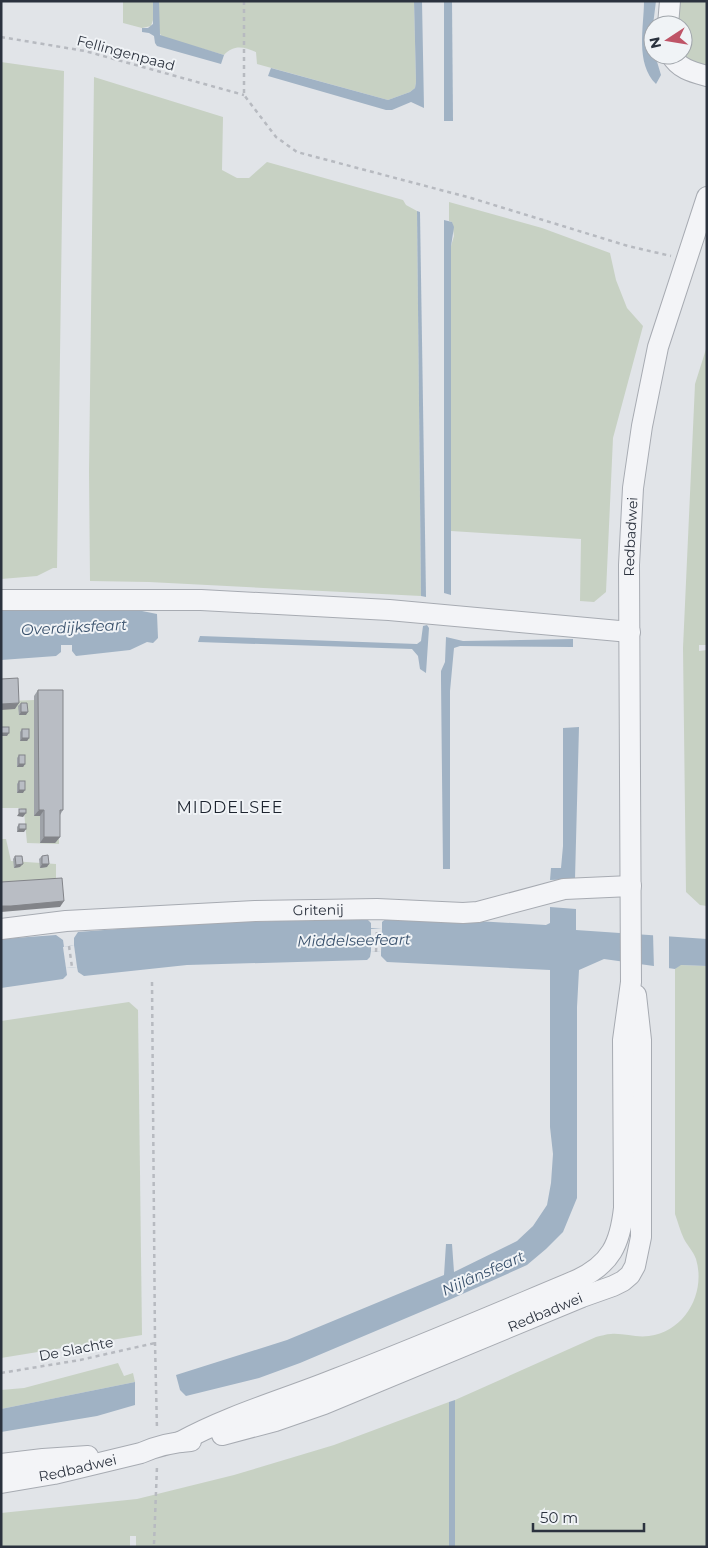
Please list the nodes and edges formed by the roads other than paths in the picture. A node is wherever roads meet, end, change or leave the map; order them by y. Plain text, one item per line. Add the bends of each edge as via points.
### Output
1 (670, 1) edge
2 (669, 15) edge
3 (679, 65) edge
4 (707, 76) edge
5 (707, 197) edge
6 (1, 600) edge
7 (630, 632) junction
8 (631, 886) junction
9 (1, 929) edge
10 (632, 982) junction
11 (180, 1442) junction
12 (152, 1448) junction
13 (1, 1464) edge
14 (1, 1483) edge

1 - 2 street
3 - 4 street
5 - 7 street, Redbadwei via 658,347 636,458 630,536
6 - 7 street via 211,600 389,610
7 - 8 street, Redbadwei
8 - 9 street, Gritenij via 564,889 478,912 377,909 255,911 66,921
8 - 10 street, Redbadwei
10 - 11 street, Redbadwei via 624,1040 624,1208 615,1246 601,1266 534,1298
10 - 11 street, Redbadwei via 638,1002 641,1040 642,1199 641,1238 630,1275 613,1286 324,1404 275,1421
11 - 12 street, Redbadwei
12 - 13 street, Redbadwei
12 - 14 street, Redbadwei via 71,1470

